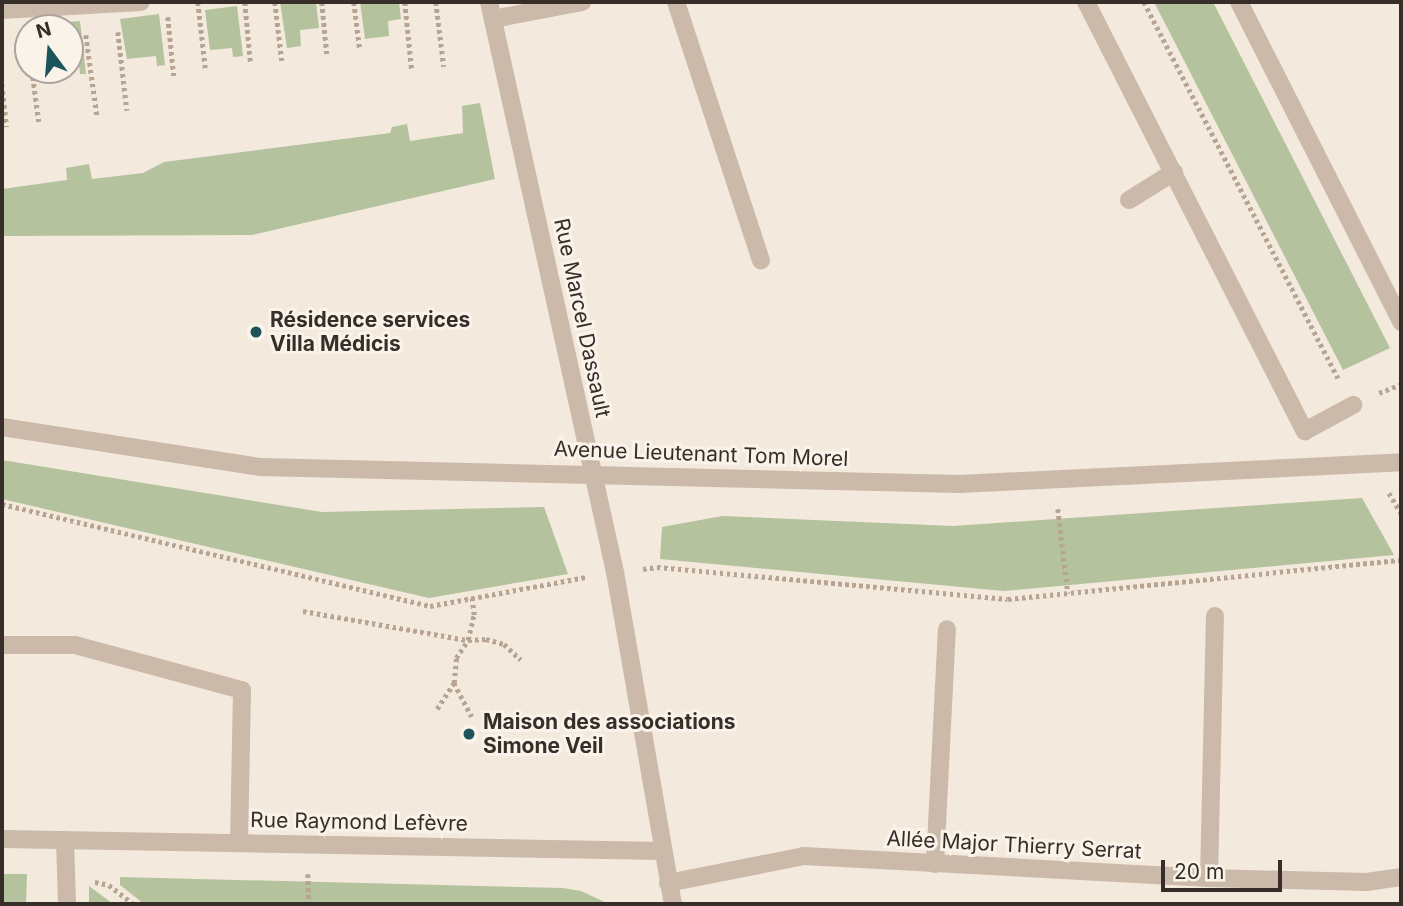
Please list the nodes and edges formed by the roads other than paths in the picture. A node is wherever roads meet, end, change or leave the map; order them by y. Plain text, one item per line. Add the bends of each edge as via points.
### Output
1 (141, 2) edge
2 (582, 2) edge
3 (676, 2) edge
4 (1086, 2) edge
5 (1239, 2) edge
6 (2, 10) edge
7 (491, 11) edge
8 (1174, 172) junction
9 (1129, 200) dead end
10 (761, 260) dead end
11 (1401, 322) edge
12 (1353, 405) road end
13 (2, 427) edge
14 (1401, 462) edge
15 (593, 474) junction
16 (1214, 616) dead end
17 (947, 629) dead end
18 (2, 645) edge
19 (2, 839) edge
20 (65, 840) junction
21 (239, 842) junction
22 (662, 851) junction
23 (935, 864) junction
24 (1401, 877) edge
25 (1209, 878) junction
26 (668, 883) junction
27 (67, 904) edge
28 (673, 904) edge

1 - 6 street
2 - 7 street
3 - 10 street
4 - 8 street
5 - 11 street
7 - 15 street, Rue Marcel Dassault
8 - 9 street
8 - 12 street via 1305,431
13 - 15 street, Avenue Lieutenant Tom Morel via 261,467
14 - 15 street, Avenue Lieutenant Tom Morel via 960,484
15 - 22 street, Rue Marcel Dassault via 615,572
16 - 25 street
17 - 23 street
18 - 21 street via 75,646 242,690
19 - 20 street, Rue Raymond Lefèvre
20 - 21 street, Rue Raymond Lefèvre
20 - 27 street
21 - 22 street, Rue Raymond Lefèvre
22 - 26 street
23 - 25 street, Allée Major Thierry Serrat
23 - 26 street, Allée Major Thierry Serrat via 804,856
24 - 25 street, Allée Major Thierry Serrat via 1366,883
26 - 28 street

